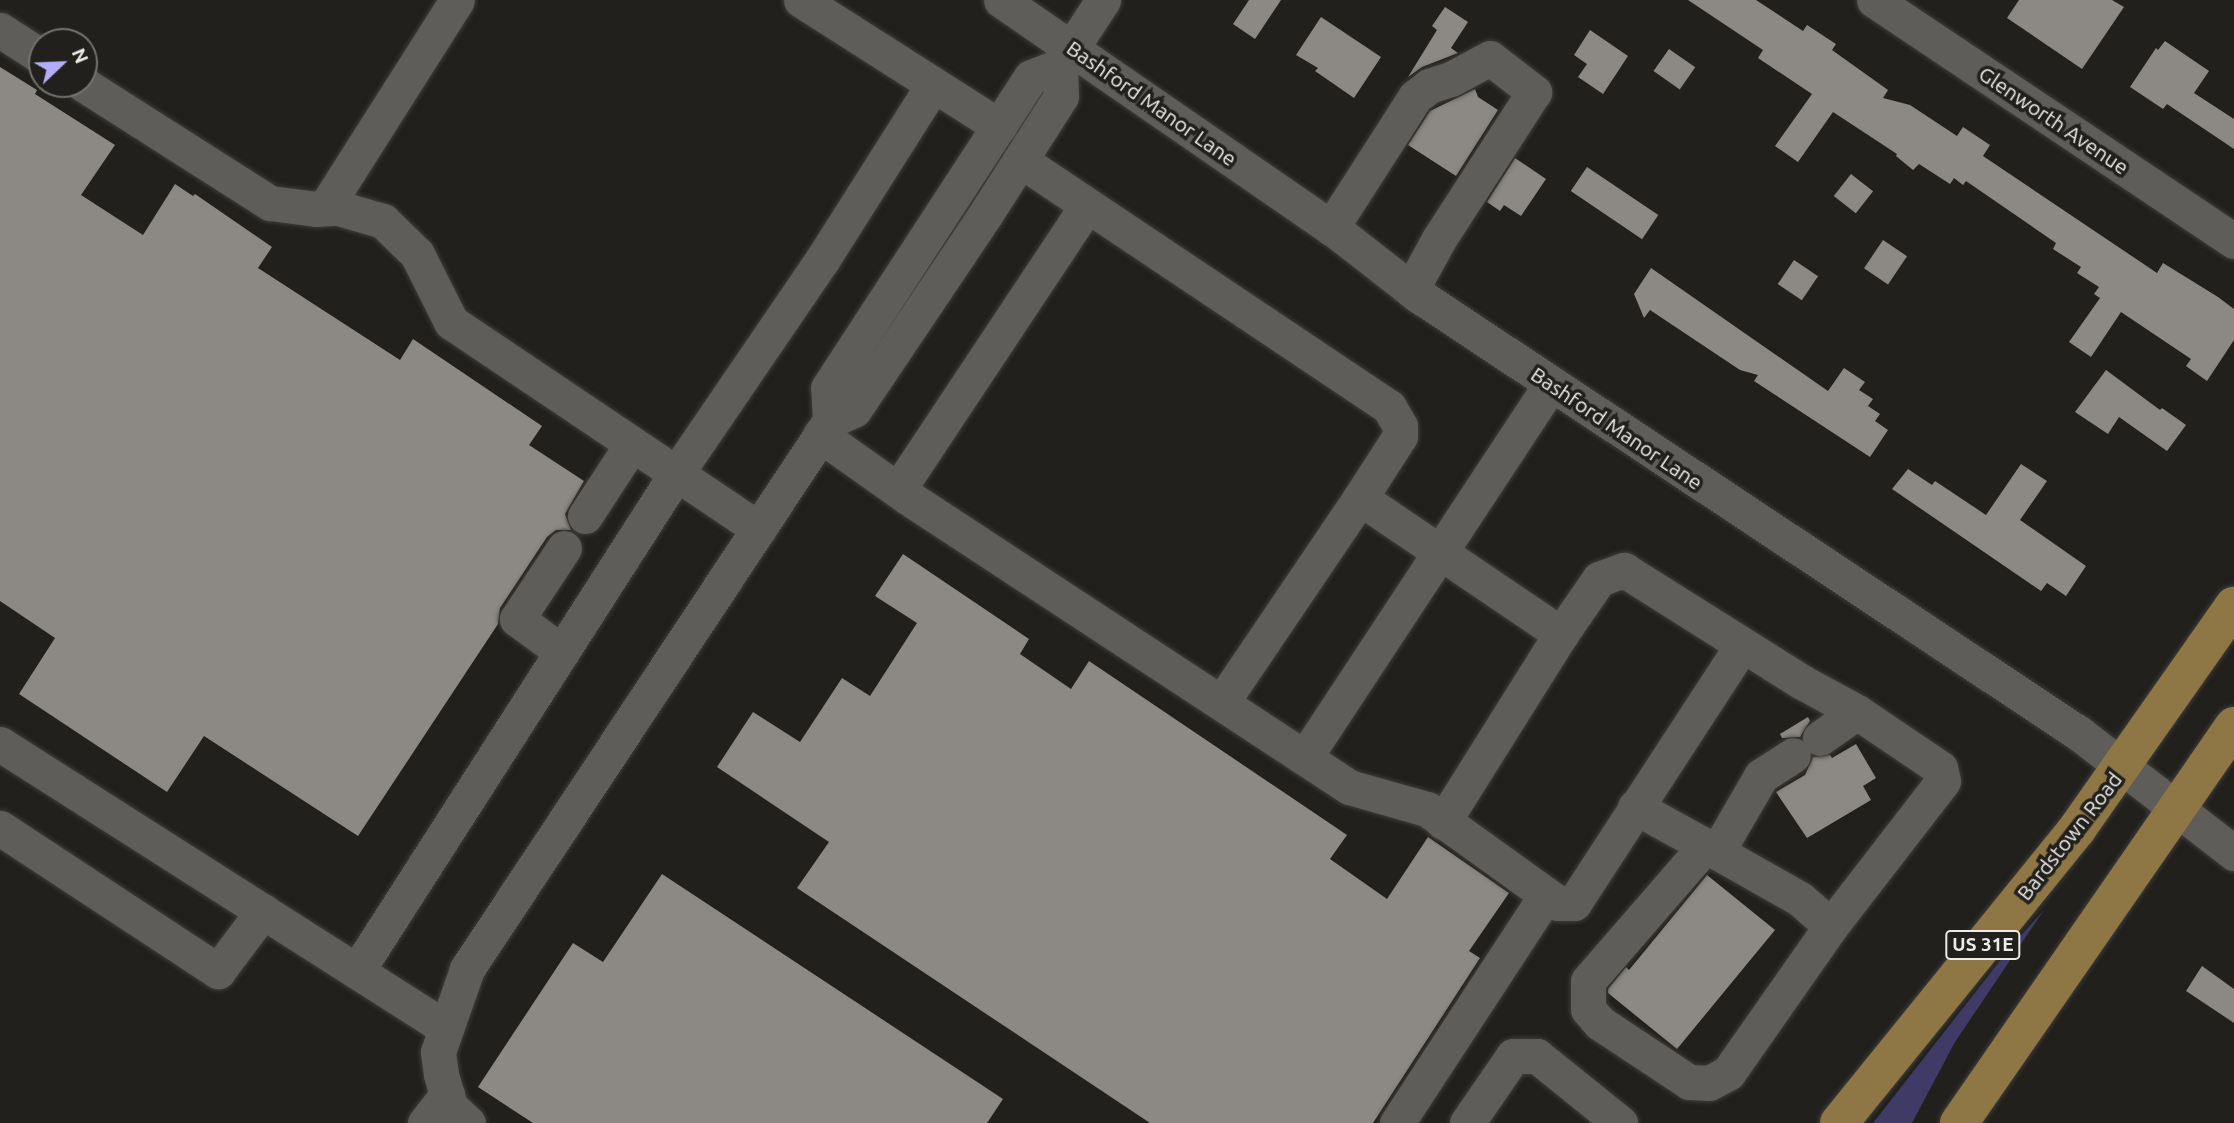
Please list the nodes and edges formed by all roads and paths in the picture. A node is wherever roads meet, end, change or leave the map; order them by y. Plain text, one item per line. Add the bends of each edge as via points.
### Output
1 (457, 0) edge
2 (801, 0) edge
3 (1001, 0) edge
4 (1104, 0) edge
5 (1874, 0) edge
6 (0, 30) edge
7 (28, 48) edge
8 (1066, 56) junction
9 (933, 85) junction
10 (98, 94) edge
11 (999, 126) junction
12 (1020, 160) junction
13 (1087, 206) junction
14 (325, 208) junction
15 (1331, 228) junction
16 (2234, 241) edge
17 (1411, 290) junction
18 (1551, 384) junction
19 (825, 428) junction
20 (632, 444) junction
21 (676, 474) junction
22 (898, 490) junction
23 (1360, 498) junction
24 (586, 516) dead end
25 (759, 529) junction
26 (564, 548) dead end
27 (1439, 552) junction
28 (2234, 606) edge
29 (1561, 634) junction
30 (1742, 645) junction
31 (562, 652) junction
32 (1222, 702) junction
33 (1857, 712) junction
34 (2234, 726) edge
35 (0, 744) edge
36 (1305, 757) junction
37 (2124, 765) junction
38 (1636, 807) junction
39 (2178, 809) junction
40 (1443, 822) junction
41 (0, 828) edge
42 (1711, 849) junction
43 (2234, 853) edge
44 (1546, 895) junction
45 (263, 911) junction
46 (1831, 926) junction
47 (357, 971) junction
48 (446, 1028) junction
49 (1429, 1074) junction
50 (447, 1095) junction
51 (1479, 1118) edge
52 (425, 1123) edge
53 (468, 1123) edge
54 (1397, 1123) edge
55 (1620, 1123) edge
56 (1839, 1123) edge
57 (1959, 1123) edge

1 - 14 street
2 - 9 street
3 - 8 street, Bashford Manor Lane
4 - 8 street
5 - 16 street, Glenworth Avenue
6 - 7 street
8 - 11 street via 1031,77
8 - 12 street via 1061,96
8 - 15 street, Bashford Manor Lane
9 - 11 street
9 - 21 street via 822,260
10 - 14 street via 270,203
11 - 19 street via 828,388
12 - 13 street
12 - 19 street via 854,410
13 - 22 street
13 - 23 street via 1389,407 1400,426 1400,436
14 - 20 street via 356,211 392,228 417,254 451,321
15 - 17 street, Bashford Manor Lane
15 - 17 street via 1415,97 1429,86 1490,58 1534,92 1438,239
17 - 18 street, Bashford Manor Lane
18 - 27 street
18 - 37 street, Bashford Manor Lane
19 - 22 street
19 - 25 street
20 - 21 street
20 - 24 street
21 - 25 street
21 - 31 street
22 - 32 street
23 - 27 street
23 - 32 street
25 - 48 street via 467,969
26 - 31 street via 517,620
27 - 29 street
27 - 36 street
28 - 37 main road, Bardstown Road / US 31E
29 - 30 street via 1599,579 1623,570
29 - 40 street
30 - 33 street
30 - 38 street
31 - 47 street
32 - 36 street
33 - 42 street via 1760,776
33 - 46 street via 1940,768 1942,781
34 - 39 main road
35 - 45 street
36 - 40 street via 1349,787 1427,809
37 - 39 street, Bashford Manor Lane
37 - 56 main road, Bardstown Road / US 31E
38 - 42 street
38 - 44 street via 1574,903 1558,904
39 - 43 street, Bashford Manor Lane
39 - 57 main road
40 - 44 street
41 - 45 street via 218,971
42 - 46 street via 1800,899
42 - 46 street via 1588,981 1588,1009 1600,1023 1689,1082 1709,1083 1728,1073
44 - 49 street
45 - 47 street
47 - 48 street
48 - 50 street via 438,1052
49 - 51 street
49 - 54 street
50 - 52 street
50 - 53 street via 450,1106
51 - 55 street via 1513,1056 1537,1056

